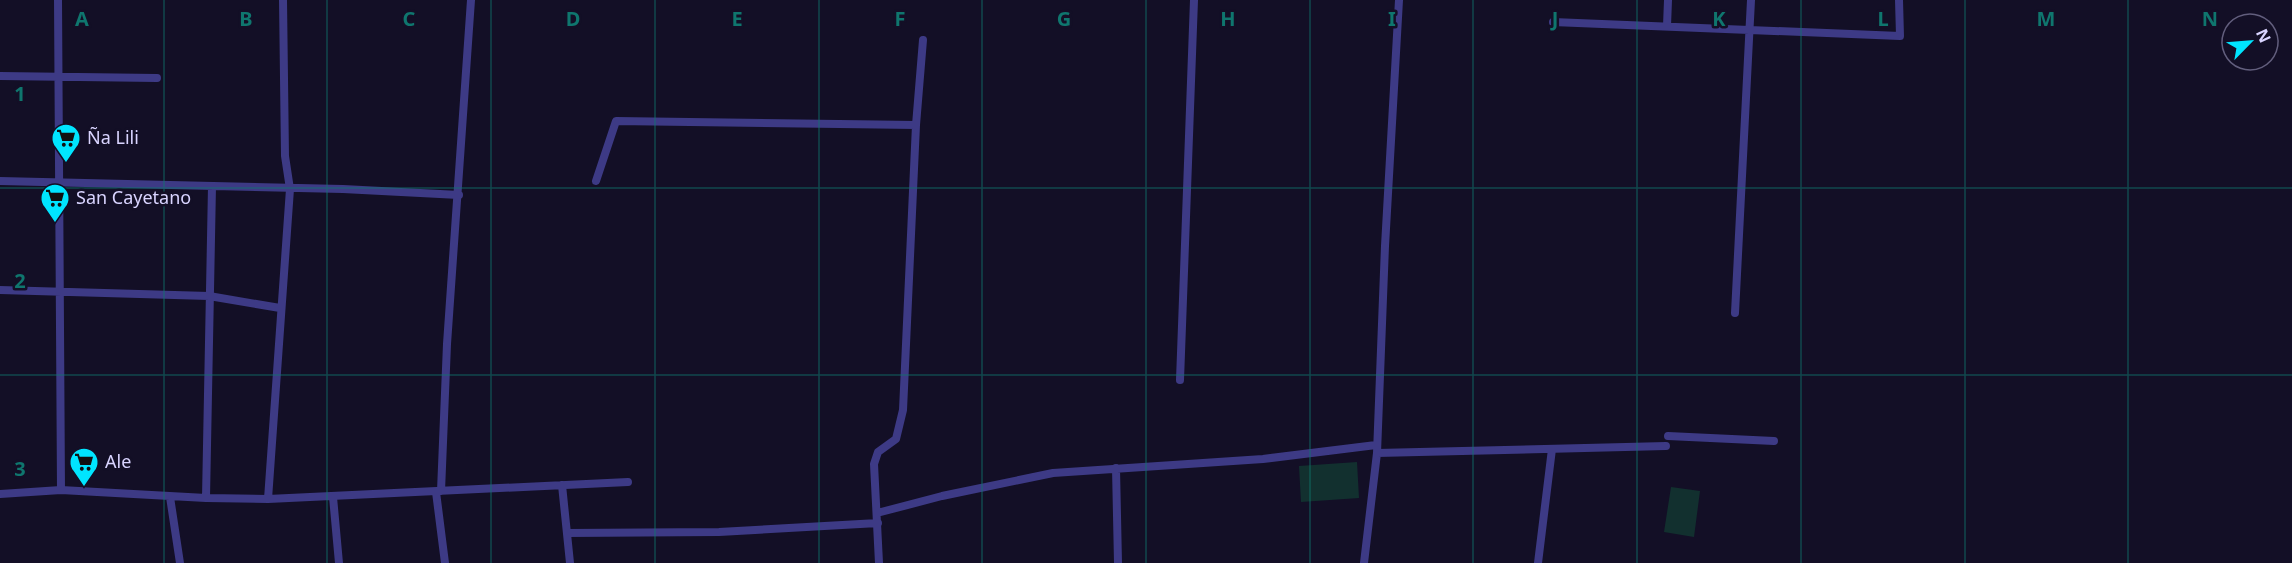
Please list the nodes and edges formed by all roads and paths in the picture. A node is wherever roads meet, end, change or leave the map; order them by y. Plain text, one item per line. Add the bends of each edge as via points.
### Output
1 (58, 0) edge
2 (283, 0) edge
3 (471, 0) edge
4 (1194, 0) edge
5 (1399, 0) edge
6 (1668, 0) edge
7 (1751, 0) edge
8 (1899, 0) edge
9 (1553, 22) dead end
10 (1667, 26) junction
11 (1749, 30) junction
12 (923, 40) dead end
13 (0, 76) edge
14 (58, 77) junction
15 (157, 78) dead end
16 (916, 125) junction
17 (0, 181) edge
18 (596, 181) dead end
19 (59, 182) junction
20 (212, 186) junction
21 (290, 189) junction
22 (459, 195) junction
23 (0, 290) edge
24 (59, 291) junction
25 (210, 296) junction
26 (280, 308) junction
27 (1735, 313) dead end
28 (1180, 380) dead end
29 (1668, 436) dead end
30 (1774, 441) dead end
31 (1666, 446) dead end
32 (1377, 449) junction
33 (1552, 449) junction
34 (1116, 468) junction
35 (628, 482) dead end
36 (562, 485) junction
37 (60, 490) junction
38 (438, 491) junction
39 (0, 494) edge
40 (170, 496) junction
41 (333, 497) junction
42 (206, 498) junction
43 (268, 499) junction
44 (878, 513) junction
45 (878, 523) junction
46 (567, 533) junction
47 (180, 563) edge
48 (339, 563) edge
49 (446, 563) edge
50 (570, 563) edge
51 (879, 563) edge
52 (1118, 563) edge
53 (1364, 563) edge
54 (1538, 563) edge

1 - 14 street
2 - 21 street via 285,156
3 - 22 street
4 - 28 street
5 - 32 street
6 - 10 street
7 - 11 street
8 - 11 street via 1900,36
9 - 10 street
10 - 11 street
11 - 27 street
12 - 16 street
13 - 14 street
14 - 15 street
14 - 19 street
16 - 18 street via 616,121
16 - 44 street via 903,410 896,440 877,454 874,464
17 - 19 street
19 - 20 street
19 - 24 street
20 - 21 street
20 - 25 street
21 - 22 street
21 - 26 street
22 - 38 street
23 - 24 street
24 - 25 street
24 - 37 street
25 - 26 street
25 - 42 street
26 - 43 street
29 - 30 street
31 - 33 street
32 - 33 street
32 - 34 street
32 - 53 street
33 - 54 street
34 - 44 street via 1053,473
34 - 52 street
35 - 36 street
36 - 38 street
36 - 46 street
37 - 39 street
37 - 40 street
38 - 41 street
38 - 49 street
40 - 42 street
40 - 47 street
41 - 43 street
41 - 48 street
42 - 43 street
44 - 45 street
45 - 46 street via 719,532
45 - 51 street
46 - 50 street

